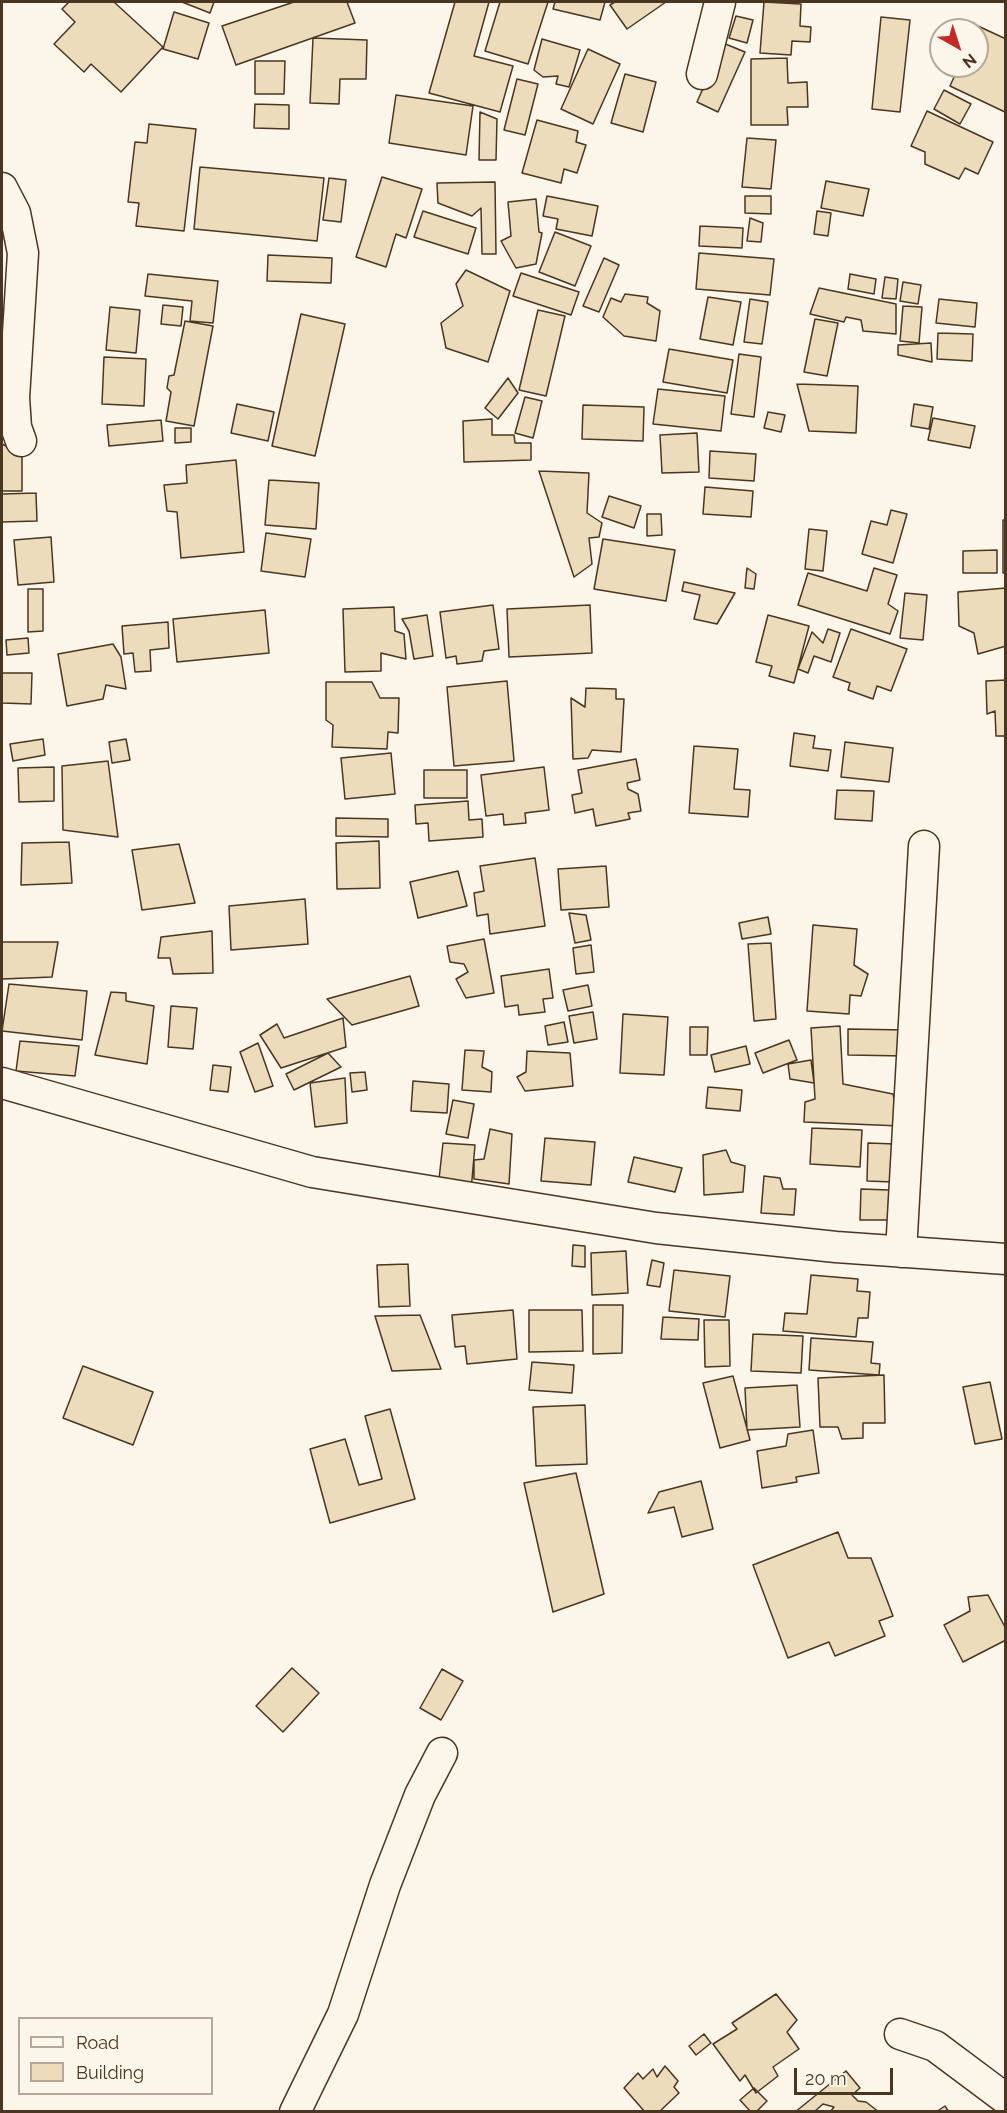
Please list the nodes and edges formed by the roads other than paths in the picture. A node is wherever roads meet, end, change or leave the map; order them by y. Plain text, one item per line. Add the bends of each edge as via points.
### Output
1 (720, 2) edge
2 (702, 74) dead end
3 (2, 188) edge
4 (21, 441) dead end
5 (924, 846) dead end
6 (2, 1083) edge
7 (901, 1252) junction
8 (1005, 1259) edge
9 (442, 1753) dead end
10 (900, 2034) dead end
11 (1005, 2100) edge
12 (295, 2112) edge

1 - 2 street
3 - 4 street via 15,213 23,253 14,398
5 - 7 street
6 - 7 street via 312,1173 656,1228
7 - 8 street
9 - 12 street via 420,1795 385,1884 343,2014
10 - 11 street via 935,2046

